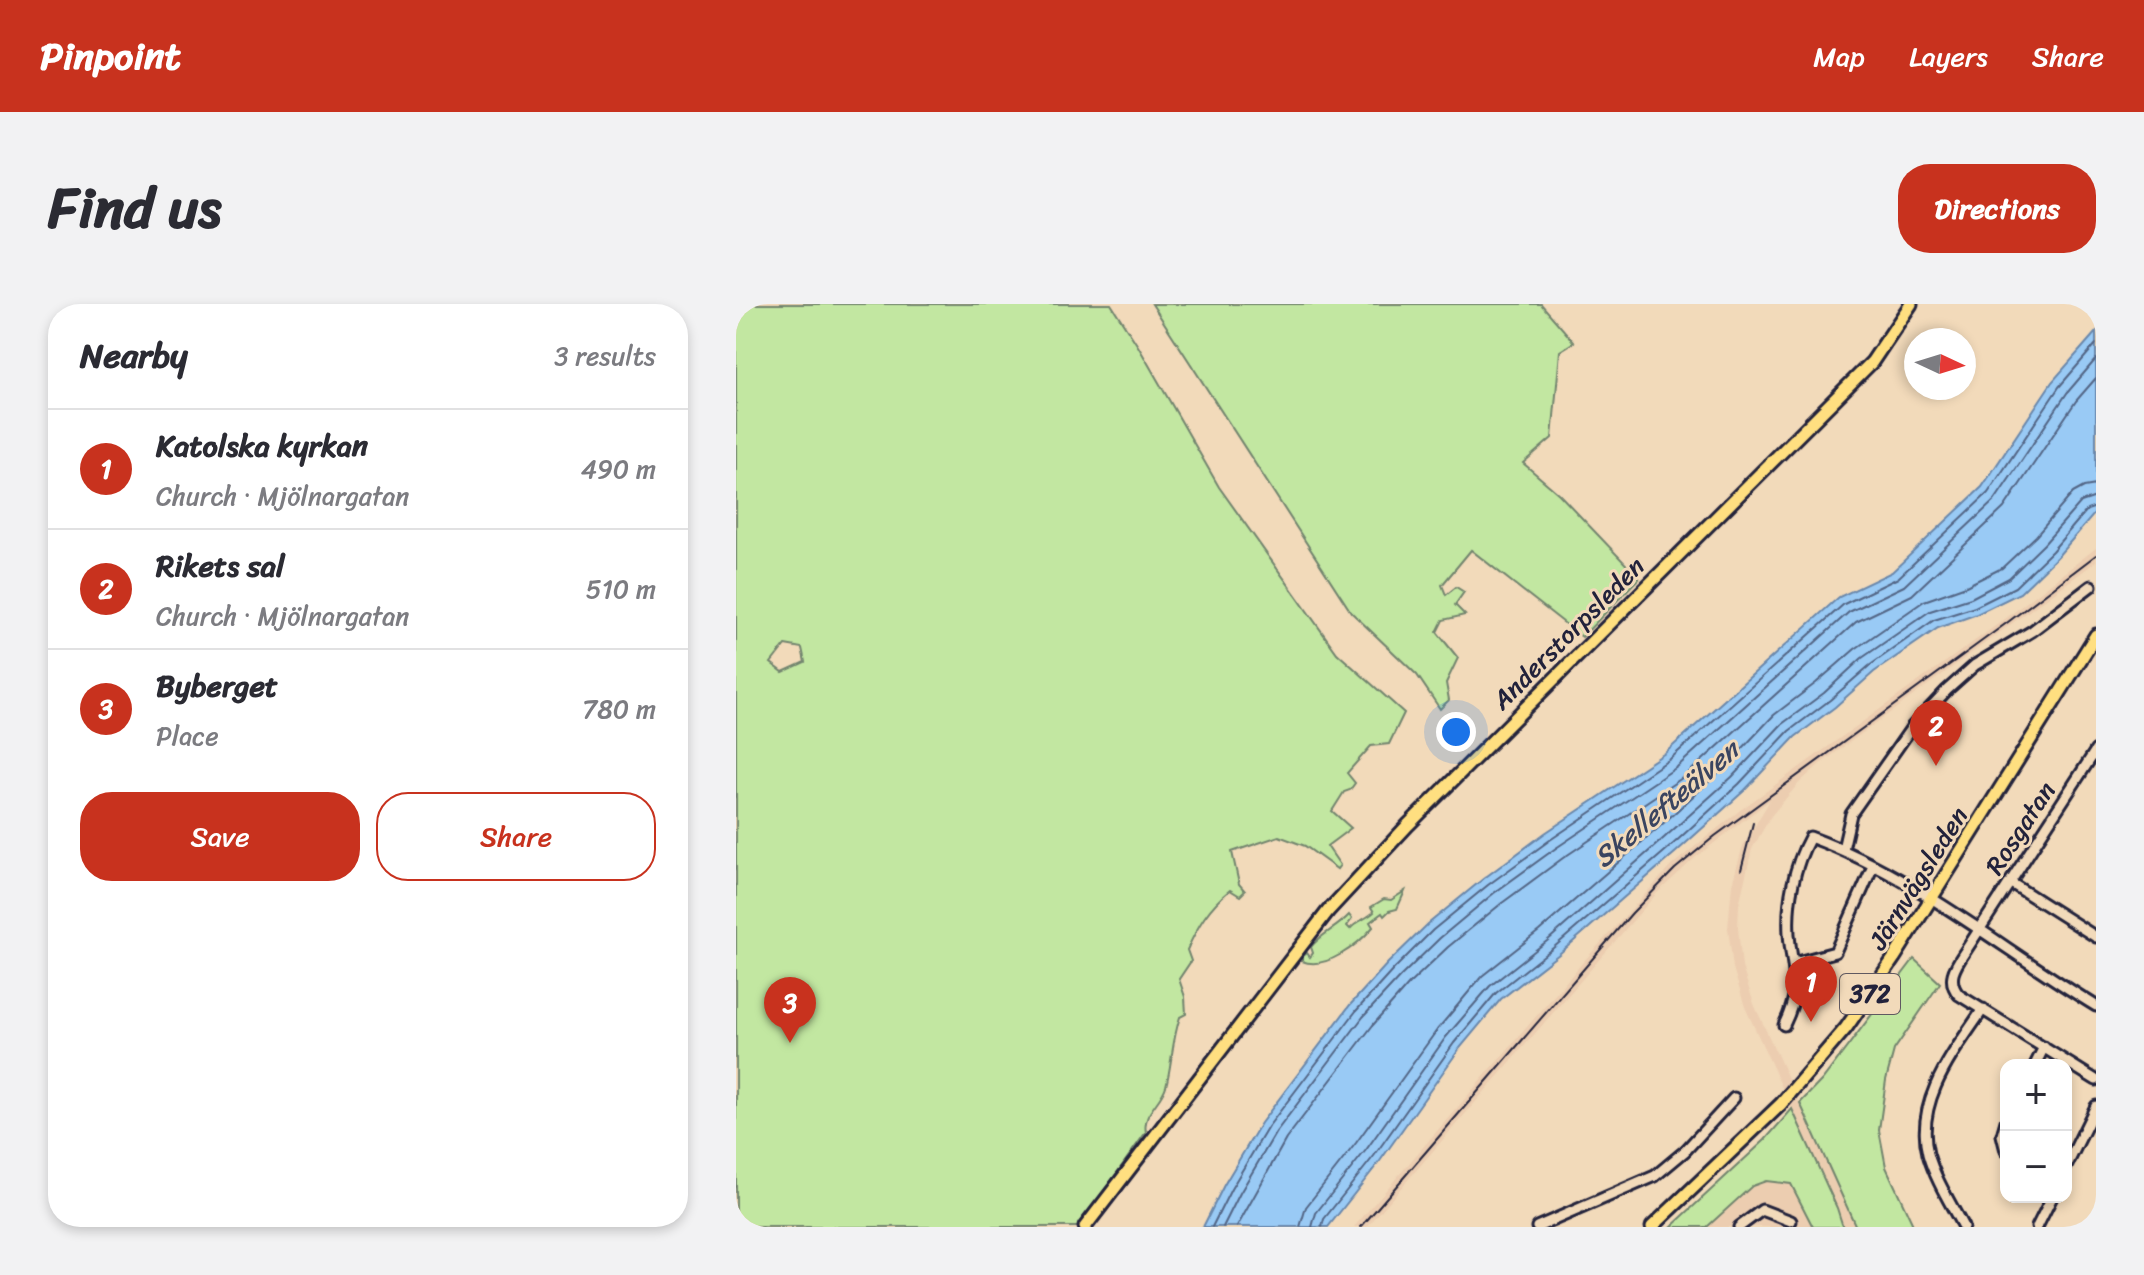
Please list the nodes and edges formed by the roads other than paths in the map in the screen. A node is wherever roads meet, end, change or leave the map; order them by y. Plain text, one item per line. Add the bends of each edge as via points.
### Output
1 (1911, 304) edge
2 (2091, 586) dead end
3 (2096, 635) edge
4 (2096, 750) edge
5 (1843, 849) junction
6 (1873, 866) junction
7 (2011, 883) junction
8 (1930, 898) junction
9 (1980, 929) junction
10 (2096, 937) edge
11 (1794, 963) junction
12 (2096, 1006) edge
13 (1983, 1009) junction
14 (1784, 1025) dead end
15 (2044, 1047) junction
16 (2038, 1059) edge
17 (2096, 1080) edge
18 (1734, 1098) dead end
19 (2096, 1106) edge
20 (2072, 1155) edge
21 (2049, 1203) edge
22 (1791, 1221) dead end
23 (1085, 1227) edge
24 (1537, 1227) edge
25 (1652, 1227) edge
26 (1739, 1227) edge
27 (1963, 1227) edge
28 (2037, 1227) edge

1 - 23 main road, Anderstorpsleden via 1863,370 1410,822 1328,911
2 - 5 street via 1975,665 1912,727 1851,814
3 - 8 main road, Järnvägsleden / 372
4 - 7 street, Rosgatan
5 - 6 street
5 - 11 street via 1810,837 1794,875 1789,933
6 - 8 street
6 - 11 street via 1835,952
7 - 9 street, Rosgatan
7 - 10 street
8 - 9 street
8 - 25 main road, Järnvägsleden / 372 via 1860,1009 1801,1082
9 - 12 street
9 - 13 street, Rosgatan via 1951,986
11 - 14 street via 1794,1000
13 - 15 street
13 - 27 street via 1932,1092 1925,1115 1928,1154
15 - 16 street
15 - 17 street
18 - 24 street via 1655,1176
19 - 20 street
21 - 28 street
22 - 26 street via 1762,1210

